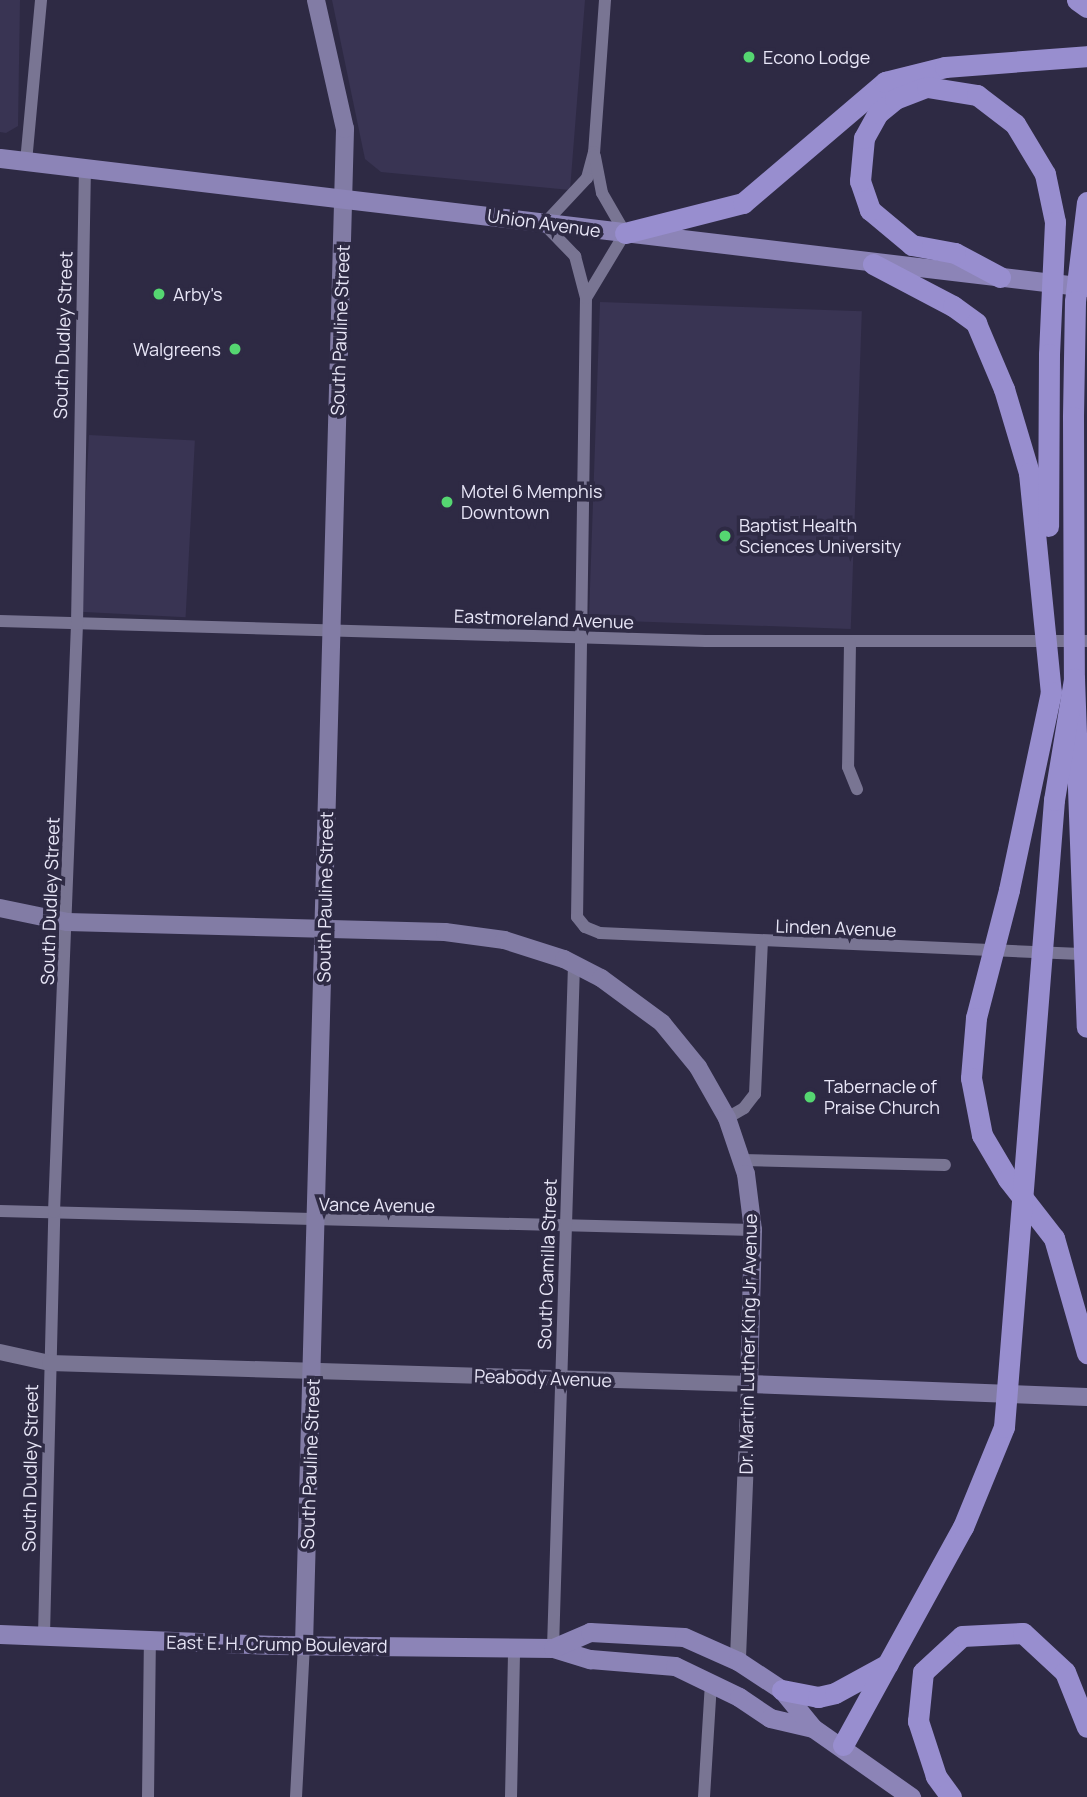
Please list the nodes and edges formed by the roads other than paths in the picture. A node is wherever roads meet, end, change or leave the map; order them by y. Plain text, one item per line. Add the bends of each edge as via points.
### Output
1 (41, 0) edge
2 (316, 0) edge
3 (605, 0) edge
4 (1087, 56) edge
5 (594, 152) junction
6 (0, 158) edge
7 (26, 162) junction
8 (85, 169) junction
9 (344, 199) junction
10 (1087, 202) edge
11 (544, 224) junction
12 (625, 233) junction
13 (873, 264) junction
14 (1000, 277) junction
15 (1087, 288) edge
16 (586, 298) junction
17 (1045, 606) junction
18 (0, 621) edge
19 (77, 624) junction
20 (331, 629) junction
21 (578, 638) junction
22 (1087, 641) edge
23 (850, 643) junction
24 (1074, 679) junction
25 (857, 789) dead end
26 (0, 908) edge
27 (67, 922) junction
28 (324, 930) junction
29 (762, 942) junction
30 (1087, 954) edge
31 (574, 964) junction
32 (1087, 1027) edge
33 (727, 1118) junction
34 (742, 1160) junction
35 (945, 1165) dead end
36 (0, 1211) edge
37 (54, 1212) junction
38 (317, 1222) junction
39 (566, 1225) junction
40 (753, 1230) junction
41 (1087, 1351) edge
42 (0, 1352) edge
43 (50, 1363) junction
44 (313, 1372) junction
45 (561, 1379) junction
46 (749, 1384) junction
47 (1087, 1397) edge
48 (0, 1634) edge
49 (44, 1636) junction
50 (150, 1641) junction
51 (304, 1645) junction
52 (553, 1648) junction
53 (514, 1649) junction
54 (738, 1661) junction
55 (892, 1661) junction
56 (711, 1682) junction
57 (782, 1690) junction
58 (1087, 1727) edge
59 (813, 1728) junction
60 (843, 1745) junction
61 (148, 1797) edge
62 (296, 1797) edge
63 (511, 1797) edge
64 (704, 1797) edge
65 (911, 1797) edge
66 (951, 1797) edge

1 - 7 street
2 - 9 main road, South Pauline Street via 345,129
3 - 5 street
4 - 12 highway via 945,67 885,82 743,203
5 - 11 street via 587,178
5 - 12 street via 602,193
6 - 7 main road, Union Avenue
7 - 8 main road, Union Avenue
8 - 9 main road, Union Avenue
8 - 19 street, South Dudley Street
9 - 11 main road, Union Avenue
9 - 20 main road, South Pauline Street
10 - 24 highway via 1075,301
11 - 12 main road, Union Avenue
11 - 16 street via 575,256
12 - 13 main road, Union Avenue
12 - 16 street
13 - 14 main road, Union Avenue
13 - 17 highway via 967,315 983,334 1029,473
14 - 15 main road, Union Avenue
14 - 17 highway via 955,253 912,245 870,210 860,181 864,138 878,113 895,99 927,87 946,87 990,102 1027,138 1048,182 1055,222
16 - 21 street
17 - 41 highway via 1051,692 976,1018 971,1078 982,1135 1008,1179 1054,1238
18 - 19 street, Eastmoreland Avenue
19 - 20 street, Eastmoreland Avenue
19 - 27 street, South Dudley Street
20 - 21 street, Eastmoreland Avenue
20 - 28 main road, South Pauline Street
21 - 23 street, Eastmoreland Avenue
21 - 29 street, Linden Avenue via 577,917 585,927 600,933
22 - 23 street, Eastmoreland Avenue
23 - 25 street via 848,766
24 - 32 highway
24 - 55 highway via 1058,759 1004,1427 963,1527
26 - 27 main road, Dr. Martin Luther King Jr Avenue
27 - 28 main road, Dr. Martin Luther King Jr Avenue
27 - 37 street, South Dudley Street
28 - 31 main road, Dr. Martin Luther King Jr Avenue via 480,937 528,946
28 - 38 main road, South Pauline Street
29 - 30 street, Linden Avenue
29 - 33 street via 755,1094
31 - 33 main road, Dr. Martin Luther King Jr Avenue via 662,1023 698,1067
31 - 39 street, South Camilla Street
33 - 34 main road, Dr. Martin Luther King Jr Avenue
34 - 35 street
34 - 40 main road, Dr. Martin Luther King Jr Avenue
36 - 37 street, Vance Avenue
37 - 38 street, Vance Avenue
37 - 43 street, South Dudley Street
38 - 39 street, Vance Avenue
38 - 44 main road, South Pauline Street
39 - 40 street, Vance Avenue
39 - 45 street, South Camilla Street
40 - 46 main road, Dr. Martin Luther King Jr Avenue
42 - 43 street, Peabody Avenue
43 - 44 street, Peabody Avenue
43 - 49 street, South Dudley Street
44 - 45 street, Peabody Avenue
44 - 51 main road, South Pauline Street
45 - 46 street, Peabody Avenue
45 - 52 street, South Camilla Street
46 - 47 main road, Peabody Avenue
46 - 54 street, Dr. Martin Luther King Jr Avenue
48 - 49 main road, East E. H. Crump Boulevard
49 - 50 main road, East E. H. Crump Boulevard
50 - 51 main road, East E. H. Crump Boulevard
50 - 61 street
51 - 53 main road, East E. H. Crump Boulevard
51 - 62 street, South Pauline Street
52 - 53 main road, East E. H. Crump Boulevard
52 - 54 main road, East E. H. Crump Boulevard via 590,1632 652,1633 684,1637
52 - 56 main road, East E. H. Crump Boulevard via 590,1659 675,1666
53 - 63 street
54 - 57 main road, East E. H. Crump Boulevard
55 - 57 highway via 835,1693 818,1697
55 - 60 highway
56 - 59 main road, East E. H. Crump Boulevard via 770,1718
56 - 64 street
57 - 59 main road, East E. H. Crump Boulevard
58 - 66 highway via 1065,1672 1023,1633 962,1636 923,1672 918,1721 936,1776
59 - 60 main road
60 - 65 main road

